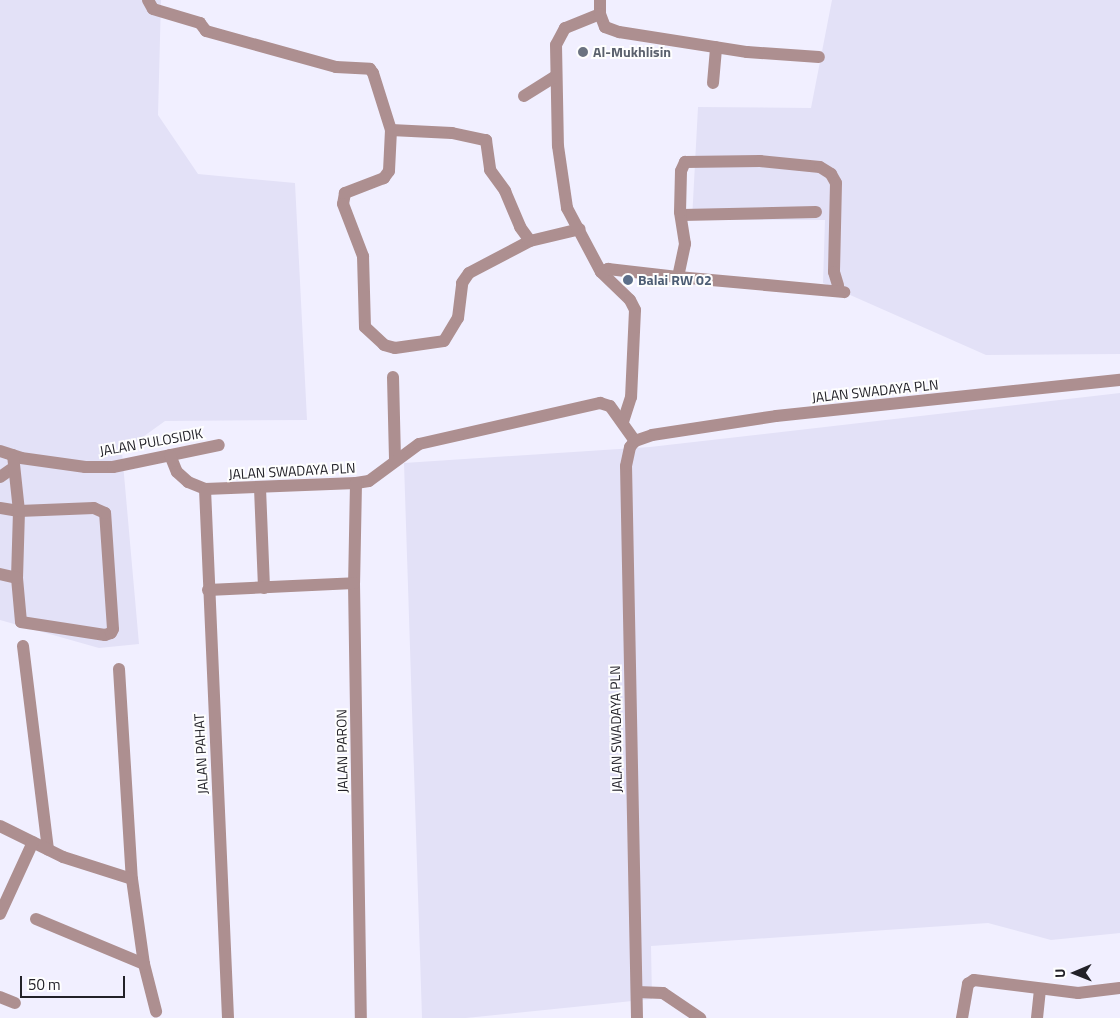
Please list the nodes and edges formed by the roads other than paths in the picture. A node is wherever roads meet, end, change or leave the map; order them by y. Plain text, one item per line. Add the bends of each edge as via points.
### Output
1 (148, 0) edge
2 (600, 0) edge
3 (600, 14) junction
4 (716, 47) junction
5 (819, 57) dead end
6 (555, 77) junction
7 (713, 83) dead end
8 (524, 96) dead end
9 (391, 130) junction
10 (816, 212) dead end
11 (682, 215) junction
12 (580, 229) junction
13 (530, 240) junction
14 (601, 272) junction
15 (678, 277) junction
16 (393, 377) dead end
17 (1120, 380) edge
18 (623, 421) junction
19 (636, 441) junction
20 (219, 445) dead end
21 (0, 451) edge
22 (170, 455) junction
23 (395, 460) junction
24 (13, 462) junction
25 (0, 478) edge
26 (356, 484) junction
27 (260, 488) junction
28 (205, 489) junction
29 (0, 508) edge
30 (18, 511) junction
31 (0, 574) edge
32 (17, 578) junction
33 (354, 583) junction
34 (264, 588) junction
35 (208, 590) junction
36 (23, 646) dead end
37 (119, 669) dead end
38 (0, 826) edge
39 (33, 842) junction
40 (48, 849) junction
41 (132, 879) junction
42 (0, 914) edge
43 (36, 919) dead end
44 (144, 964) junction
45 (1120, 988) edge
46 (1040, 990) junction
47 (637, 992) junction
48 (0, 997) edge
49 (15, 1003) dead end
50 (156, 1011) dead end
51 (228, 1018) edge
52 (361, 1018) edge
53 (637, 1018) edge
54 (700, 1018) edge
55 (962, 1018) edge
56 (1037, 1018) edge

1 - 9 street via 153,9 200,23 206,32 336,67 370,69
2 - 3 street
3 - 4 street via 605,27 618,32
3 - 6 street via 562,31 556,45
4 - 5 street
4 - 7 street
6 - 8 street
6 - 12 street via 563,190 567,208
9 - 13 street via 452,133 486,140 490,170 505,191 520,227
9 - 13 street via 389,172 384,178 345,194 343,204 363,256 365,327 384,345 395,348 444,341 458,318 464,278
10 - 11 street
11 - 15 street via 685,244
11 - 15 street via 681,171 685,162 820,166 836,182 834,272 841,288
12 - 13 street
12 - 14 street
14 - 15 street via 608,268
14 - 18 street via 630,300 635,310 630,397
16 - 23 street
17 - 19 street, JALAN SWADAYA PLN via 776,416
18 - 19 street, JALAN SWADAYA PLN
18 - 23 street, JALAN SWADAYA PLN via 610,406 596,404 419,444
19 - 47 street, JALAN SWADAYA PLN via 626,466
20 - 22 street, JALAN PULOSIDIK
21 - 24 street, JALAN PULOSIDIK
22 - 24 street, JALAN PULOSIDIK via 113,467
22 - 28 street, JALAN SWADAYA PLN via 177,472 188,482
23 - 26 street, JALAN SWADAYA PLN via 370,481
24 - 25 street
24 - 30 street
26 - 27 street, JALAN SWADAYA PLN
26 - 33 street, JALAN PARON
27 - 28 street, JALAN SWADAYA PLN
27 - 34 street
28 - 35 street, JALAN PAHAT
29 - 30 street
30 - 32 street
30 - 32 street via 94,508 105,513 113,629 105,635 25,624 20,618
31 - 32 street
33 - 34 street
33 - 52 street, JALAN PARON
34 - 35 street
35 - 51 street, JALAN PAHAT
36 - 40 street
37 - 41 street
38 - 39 street
39 - 40 street
39 - 42 street
40 - 41 street via 91,868
41 - 44 street
43 - 44 street
44 - 50 street
45 - 46 street via 1078,993
46 - 55 street via 974,980 968,984
46 - 56 street
47 - 53 street, JALAN SWADAYA PLN
47 - 54 street via 663,993
48 - 49 street

